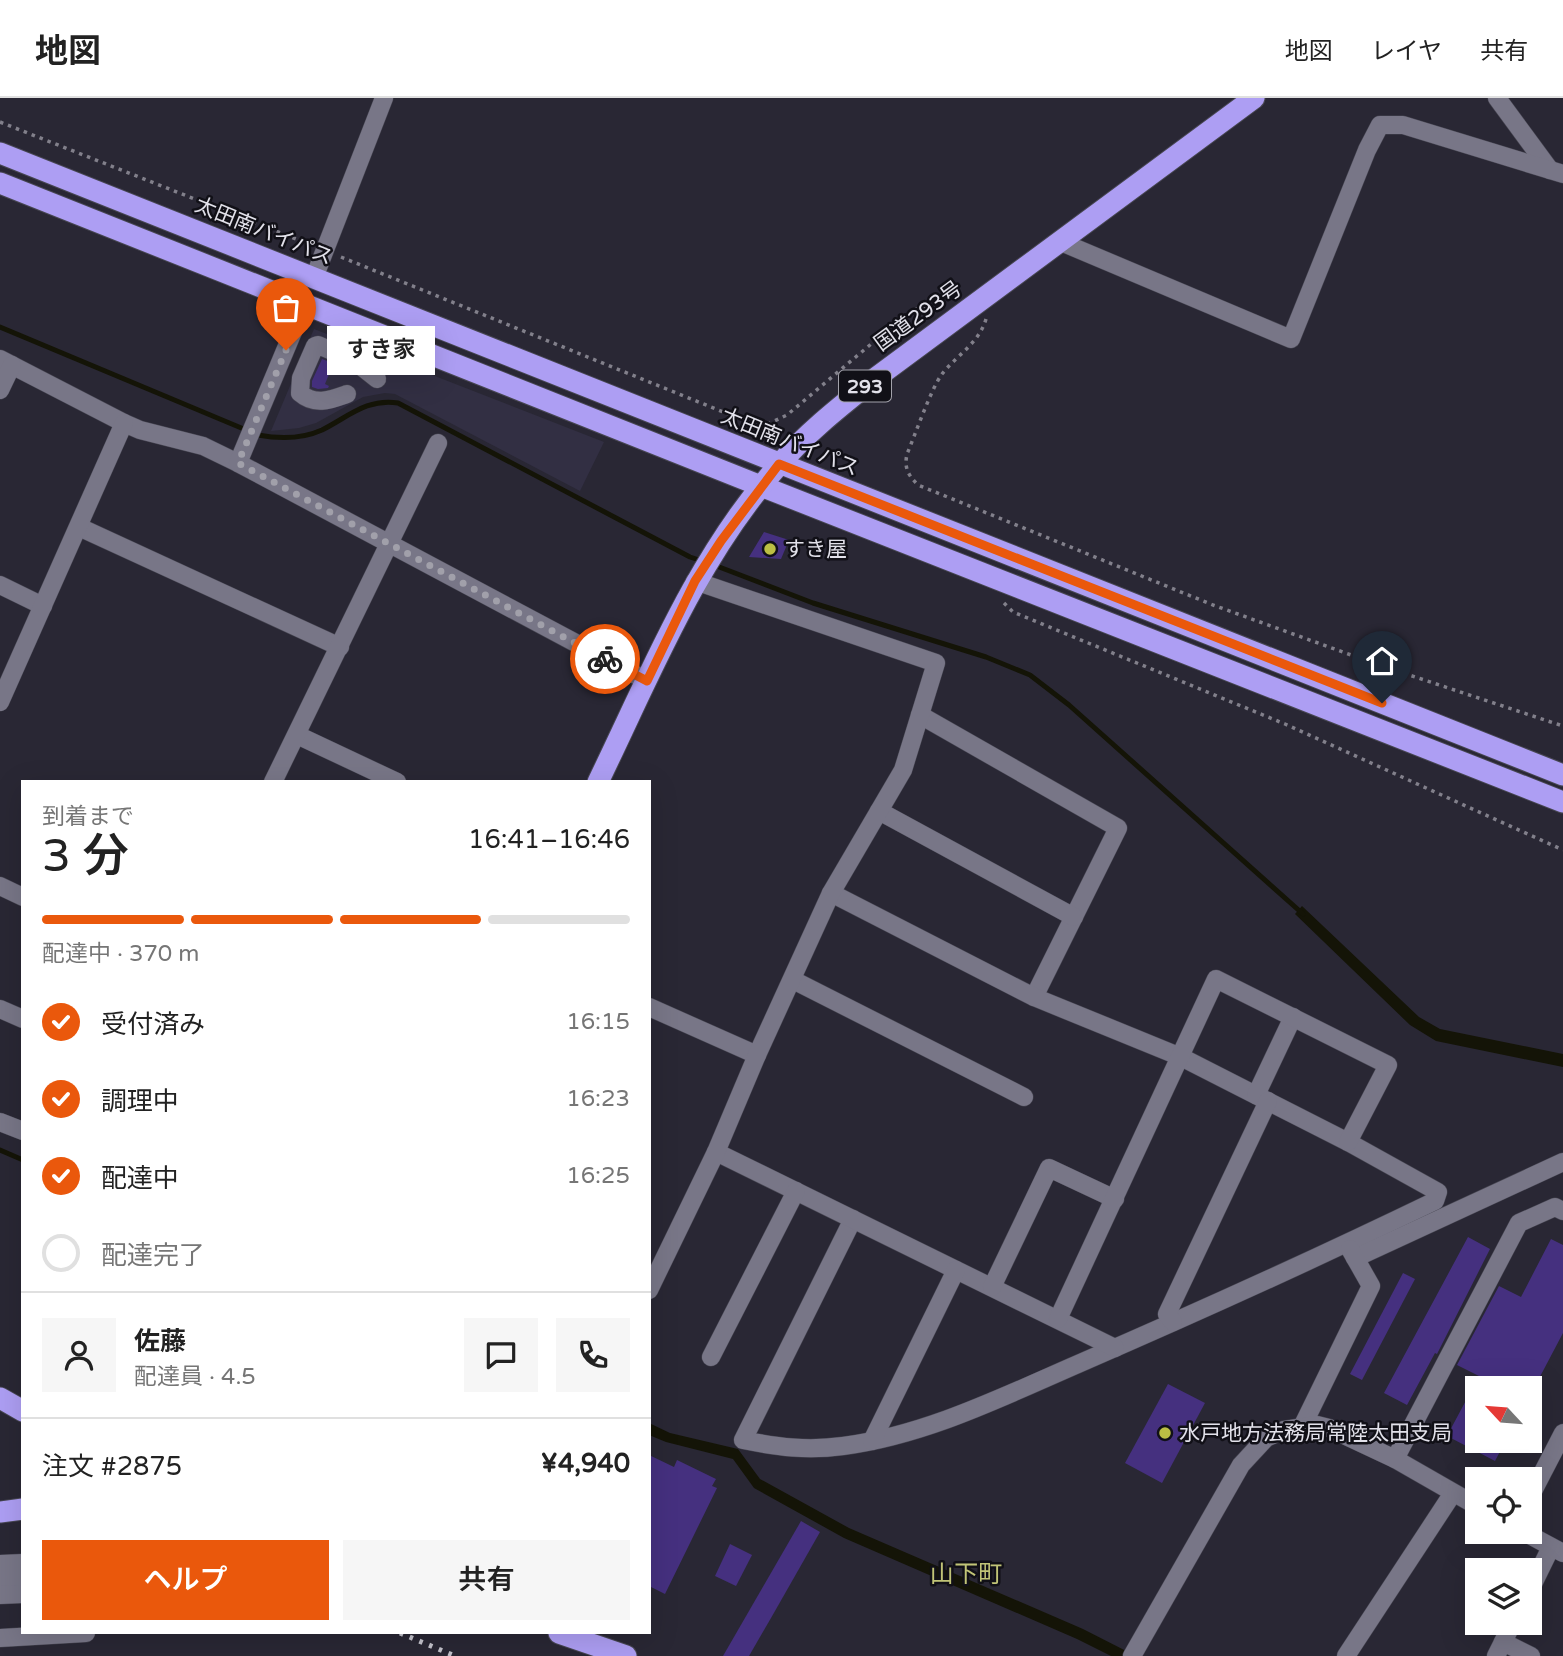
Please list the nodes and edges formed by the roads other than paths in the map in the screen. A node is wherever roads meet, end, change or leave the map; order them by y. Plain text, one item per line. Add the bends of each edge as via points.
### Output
1 (384, 98) edge
2 (1254, 98) edge
3 (1497, 98) edge
4 (0, 153) edge
5 (1557, 172) edge
6 (0, 183) edge
7 (1061, 242) junction
8 (314, 278) junction
9 (305, 303) junction
10 (6, 362) edge
11 (377, 379) dead end
12 (0, 390) edge
13 (347, 394) dead end
14 (124, 423) junction
15 (438, 443) dead end
16 (238, 463) junction
17 (779, 464) junction
18 (761, 486) junction
19 (79, 527) junction
20 (390, 544) junction
21 (695, 581) junction
22 (0, 585) edge
23 (43, 606) junction
24 (340, 647) junction
25 (647, 681) junction
26 (0, 702) edge
27 (920, 715) junction
28 (297, 735) junction
29 (1563, 775) edge
30 (274, 780) edge
31 (393, 780) edge
32 (599, 780) edge
33 (1563, 802) edge
34 (879, 811) junction
35 (0, 886) edge
36 (831, 893) junction
37 (21, 896) edge
38 (1074, 917) junction
39 (793, 980) junction
40 (1034, 997) junction
41 (651, 1008) edge
42 (0, 1009) edge
43 (1293, 1017) junction
44 (21, 1018) edge
45 (757, 1055) junction
46 (1181, 1056) junction
47 (1024, 1097) dead end
48 (1262, 1098) junction
49 (0, 1122) edge
50 (21, 1130) edge
51 (1348, 1142) junction
52 (716, 1152) junction
53 (1563, 1162) edge
54 (796, 1191) junction
55 (1115, 1199) junction
56 (1563, 1212) edge
57 (853, 1219) junction
58 (1351, 1251) junction
59 (956, 1270) junction
60 (651, 1286) edge
61 (992, 1287) junction
62 (1058, 1319) junction
63 (1173, 1322) junction
64 (1115, 1348) junction
65 (711, 1357) dead end
66 (0, 1398) edge
67 (21, 1410) edge
68 (1303, 1427) junction
69 (1563, 1433) edge
70 (872, 1441) junction
71 (1395, 1459) junction
72 (1542, 1474) edge
73 (1452, 1493) junction
74 (1465, 1500) edge
75 (21, 1509) edge
76 (0, 1512) edge
77 (1557, 1550) edge
78 (21, 1563) edge
79 (0, 1564) edge
80 (1542, 1572) edge
81 (0, 1580) edge
82 (21, 1580) edge
83 (21, 1594) edge
84 (0, 1595) edge
85 (58, 1634) edge
86 (562, 1634) edge
87 (3, 1636) edge
88 (1500, 1649) edge
89 (1135, 1652) edge
90 (626, 1656) edge
91 (1346, 1656) edge
92 (1531, 1656) edge

1 - 8 street
2 - 7 highway, 国道293号 / 293
3 - 5 street
4 - 8 highway, 太田南バイパス
5 - 7 street via 1403,125 1380,125 1291,339
6 - 9 highway
7 - 17 highway, 国道293号 / 293 via 836,409
8 - 17 highway, 太田南バイパス
9 - 16 street
9 - 18 highway
10 - 12 street
10 - 14 street
11 - 13 street via 353,360 315,346 301,378 300,393 323,402
14 - 16 street via 203,446
14 - 19 street
15 - 20 street
16 - 20 street
17 - 18 highway, 国道293号 / 293
17 - 29 highway, 太田南バイパス
18 - 21 highway, 国道293号 / 293
18 - 33 highway
19 - 23 street
19 - 24 street
20 - 24 street
20 - 25 street
21 - 25 highway, 国道293号 / 293
21 - 27 street via 936,663
22 - 23 street
23 - 26 street
24 - 28 street
25 - 32 highway, 国道293号 / 293
27 - 34 street via 903,770
27 - 38 street via 1118,828
28 - 30 street
28 - 31 street
34 - 36 street
34 - 38 street
35 - 37 street
36 - 39 street
36 - 40 street
38 - 40 street
39 - 45 street
39 - 47 street
40 - 46 street
41 - 45 street
42 - 44 street
43 - 46 street via 1216,979
43 - 48 street
43 - 51 street via 1388,1065
45 - 52 street
46 - 48 street
46 - 55 street
48 - 51 street
48 - 63 street via 1167,1314
49 - 50 street
51 - 58 street via 1438,1192 1435,1201
52 - 54 street
52 - 60 street
53 - 58 street
54 - 57 street
54 - 65 street
55 - 61 street via 1049,1168
55 - 62 street
56 - 71 street via 1555,1207 1519,1223
57 - 59 street
57 - 70 street via 743,1440 785,1448
58 - 63 street
58 - 68 street via 1371,1286
59 - 61 street
59 - 70 street
61 - 62 street
62 - 64 street
63 - 64 street
64 - 70 street via 951,1418
66 - 67 highway
68 - 71 street via 1329,1428
68 - 89 street via 1266,1438 1241,1465
69 - 72 street
71 - 73 street
73 - 74 street
73 - 91 street
75 - 76 highway
77 - 80 street
78 - 79 street
81 - 82 street
83 - 84 street
85 - 87 street
86 - 90 highway
88 - 92 street

